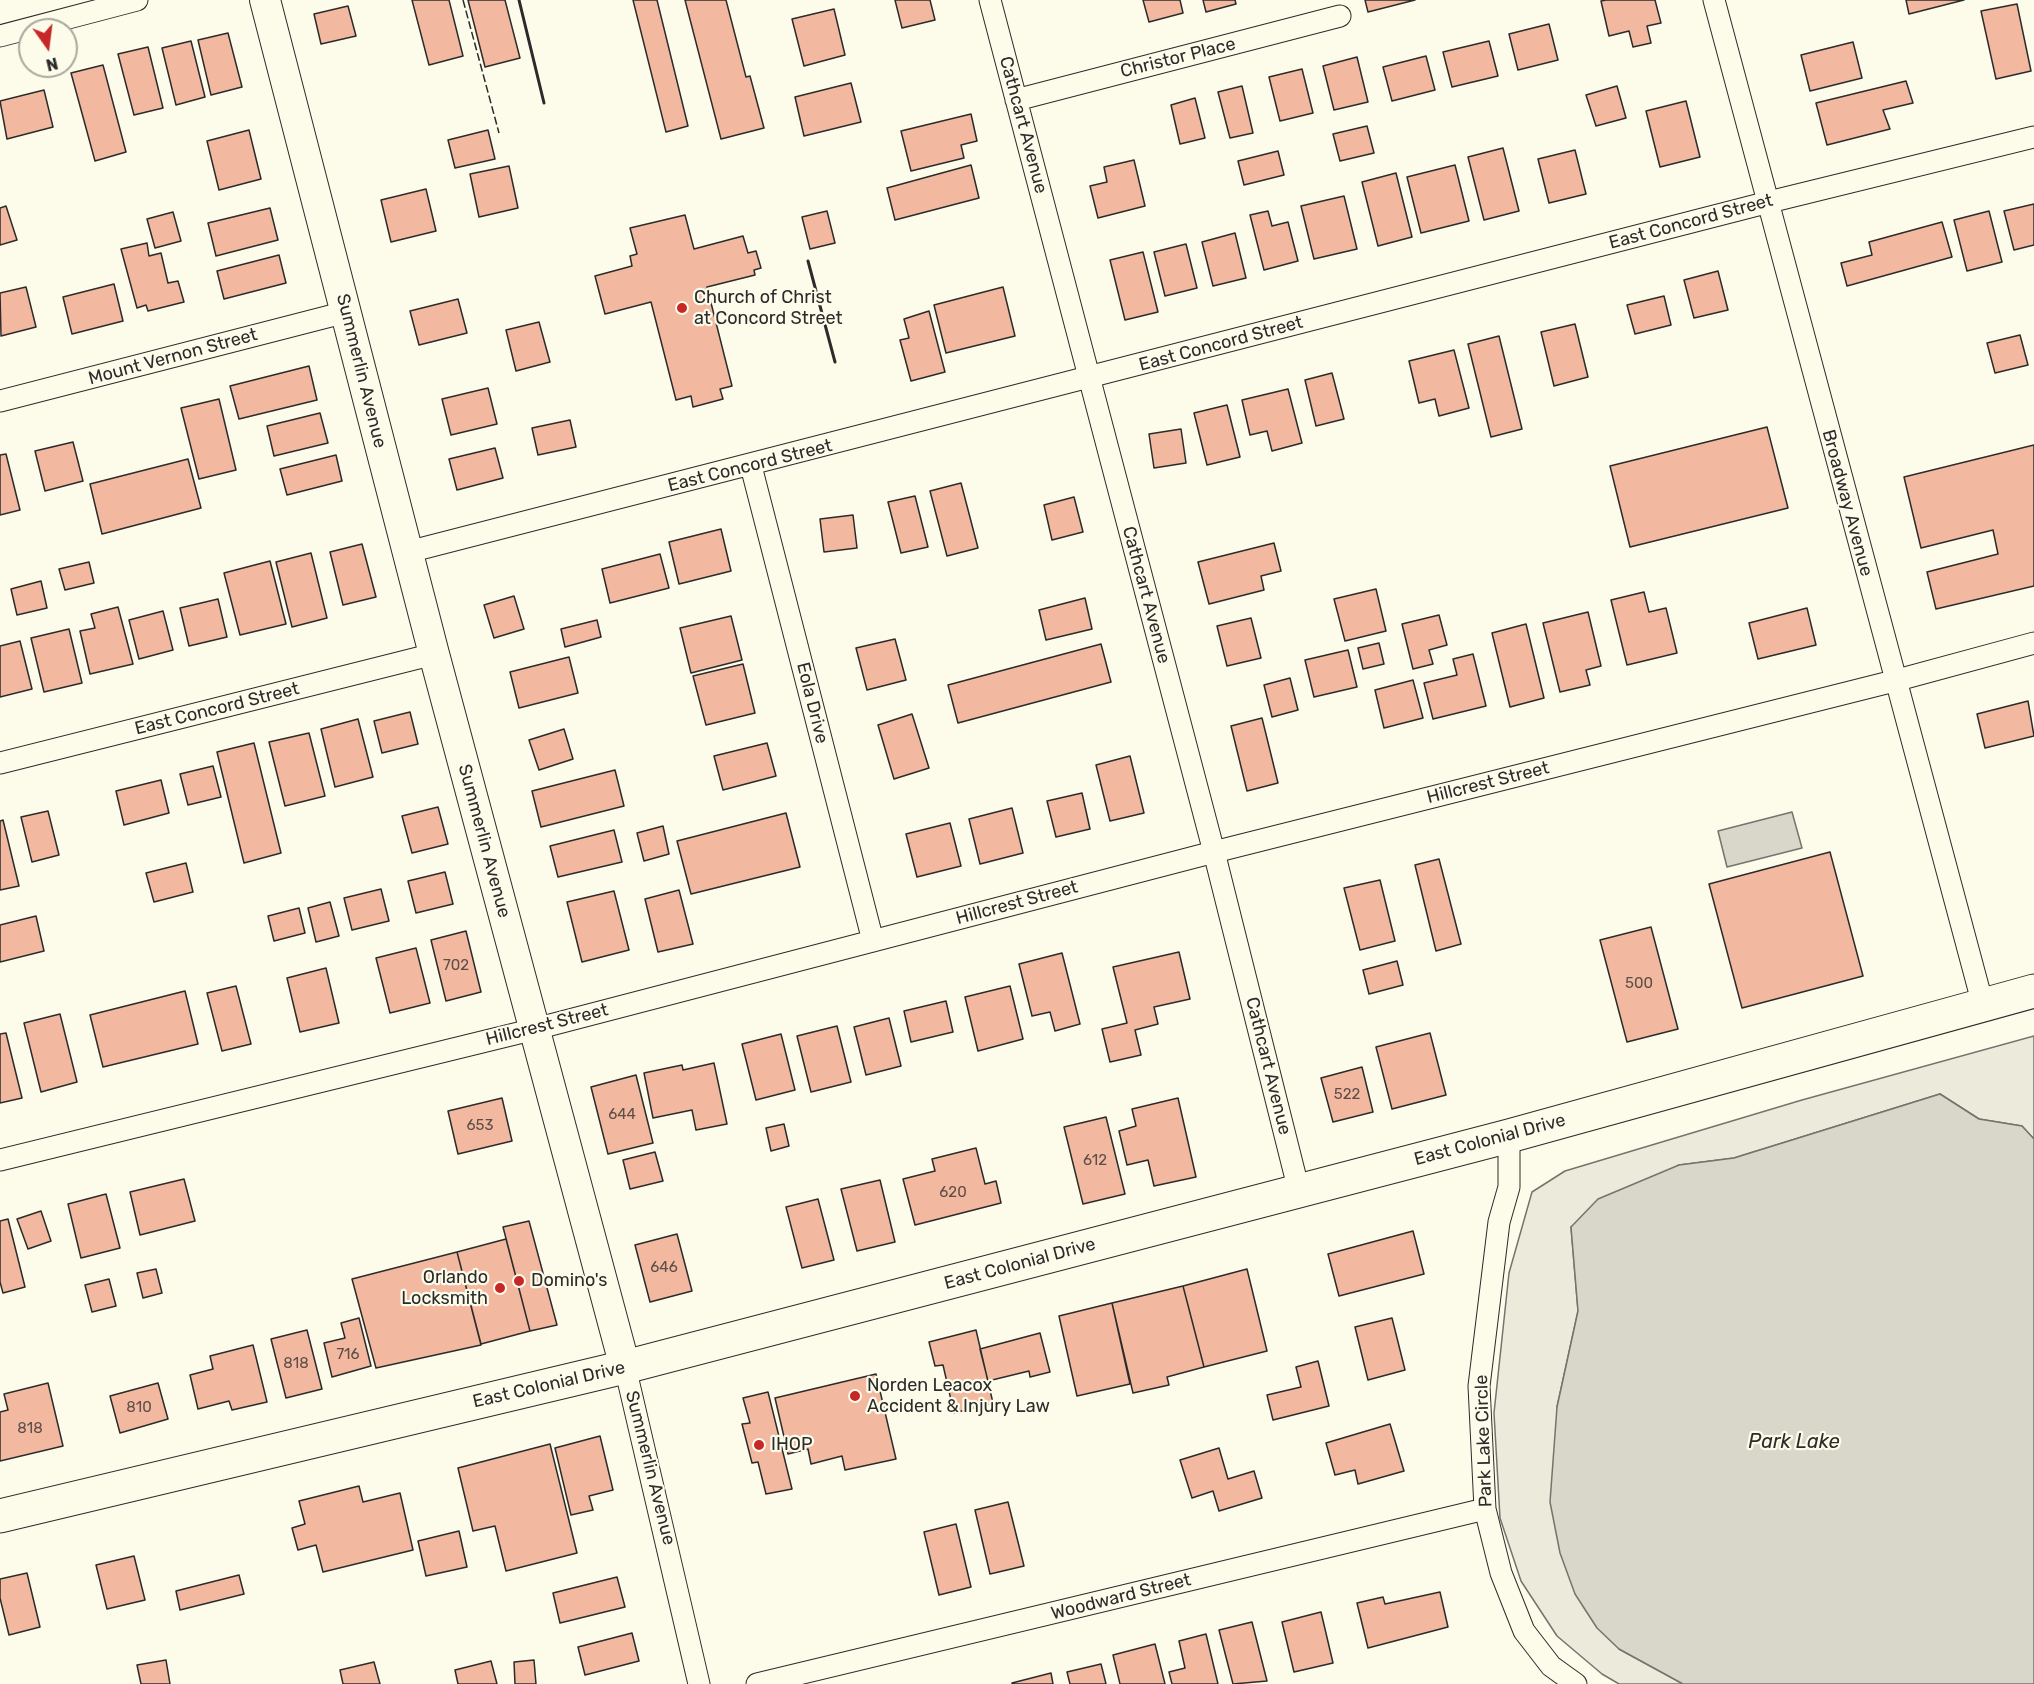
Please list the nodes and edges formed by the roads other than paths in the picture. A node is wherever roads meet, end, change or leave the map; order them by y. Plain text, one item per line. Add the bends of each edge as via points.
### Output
1 (137, 0) edge
2 (265, 0) edge
3 (990, 0) edge
4 (1714, 0) edge
5 (1340, 16) dead end
6 (0, 36) edge
7 (1016, 100) junction
8 (2034, 136) edge
9 (1769, 202) junction
10 (346, 312) junction
11 (1089, 379) junction
12 (0, 401) edge
13 (751, 466) junction
14 (408, 552) junction
15 (2034, 643) edge
16 (434, 654) junction
17 (1894, 681) junction
18 (0, 763) edge
19 (1214, 852) junction
20 (873, 941) junction
21 (2034, 991) edge
22 (1983, 1005) junction
23 (535, 1029) junction
24 (1509, 1136) junction
25 (0, 1160) edge
26 (1299, 1191) junction
27 (625, 1367) junction
28 (1485, 1509) junction
29 (0, 1516) edge
30 (699, 1684) edge
31 (757, 1684) edge
32 (1576, 1684) edge

1 - 6 street
2 - 10 street, Summerlin Avenue
3 - 7 street, Cathcart Avenue
4 - 9 street, Broadway Avenue
5 - 7 street, Christor Place
7 - 11 street, Cathcart Avenue
8 - 9 street, East Concord Street
9 - 11 street, East Concord Street
9 - 17 street, Broadway Avenue
10 - 12 street, Mount Vernon Street
10 - 14 street, Summerlin Avenue
11 - 13 street, East Concord Street
11 - 19 street, Cathcart Avenue
13 - 14 street, East Concord Street
13 - 20 street, Eola Drive
14 - 16 street, Summerlin Avenue
15 - 17 street, Hillcrest Street
16 - 18 street, East Concord Street
16 - 23 street, Summerlin Avenue
17 - 19 street, Hillcrest Street
17 - 22 street, Broadway Avenue
19 - 20 street, Hillcrest Street
19 - 26 street, Cathcart Avenue
20 - 23 street, Hillcrest Street
21 - 22 highway, East Colonial Drive
22 - 24 highway, East Colonial Drive
23 - 25 street, Hillcrest Street
23 - 27 street, Summerlin Avenue
24 - 26 highway, East Colonial Drive
24 - 28 street, Park Lake Circle via 1509,1187 1499,1222 1479,1386
26 - 27 highway, East Colonial Drive
27 - 29 highway, East Colonial Drive
27 - 30 street, Summerlin Avenue
28 - 31 street, Woodward Street
28 - 32 street, Park Lake Circle via 1502,1573 1524,1631 1551,1666

